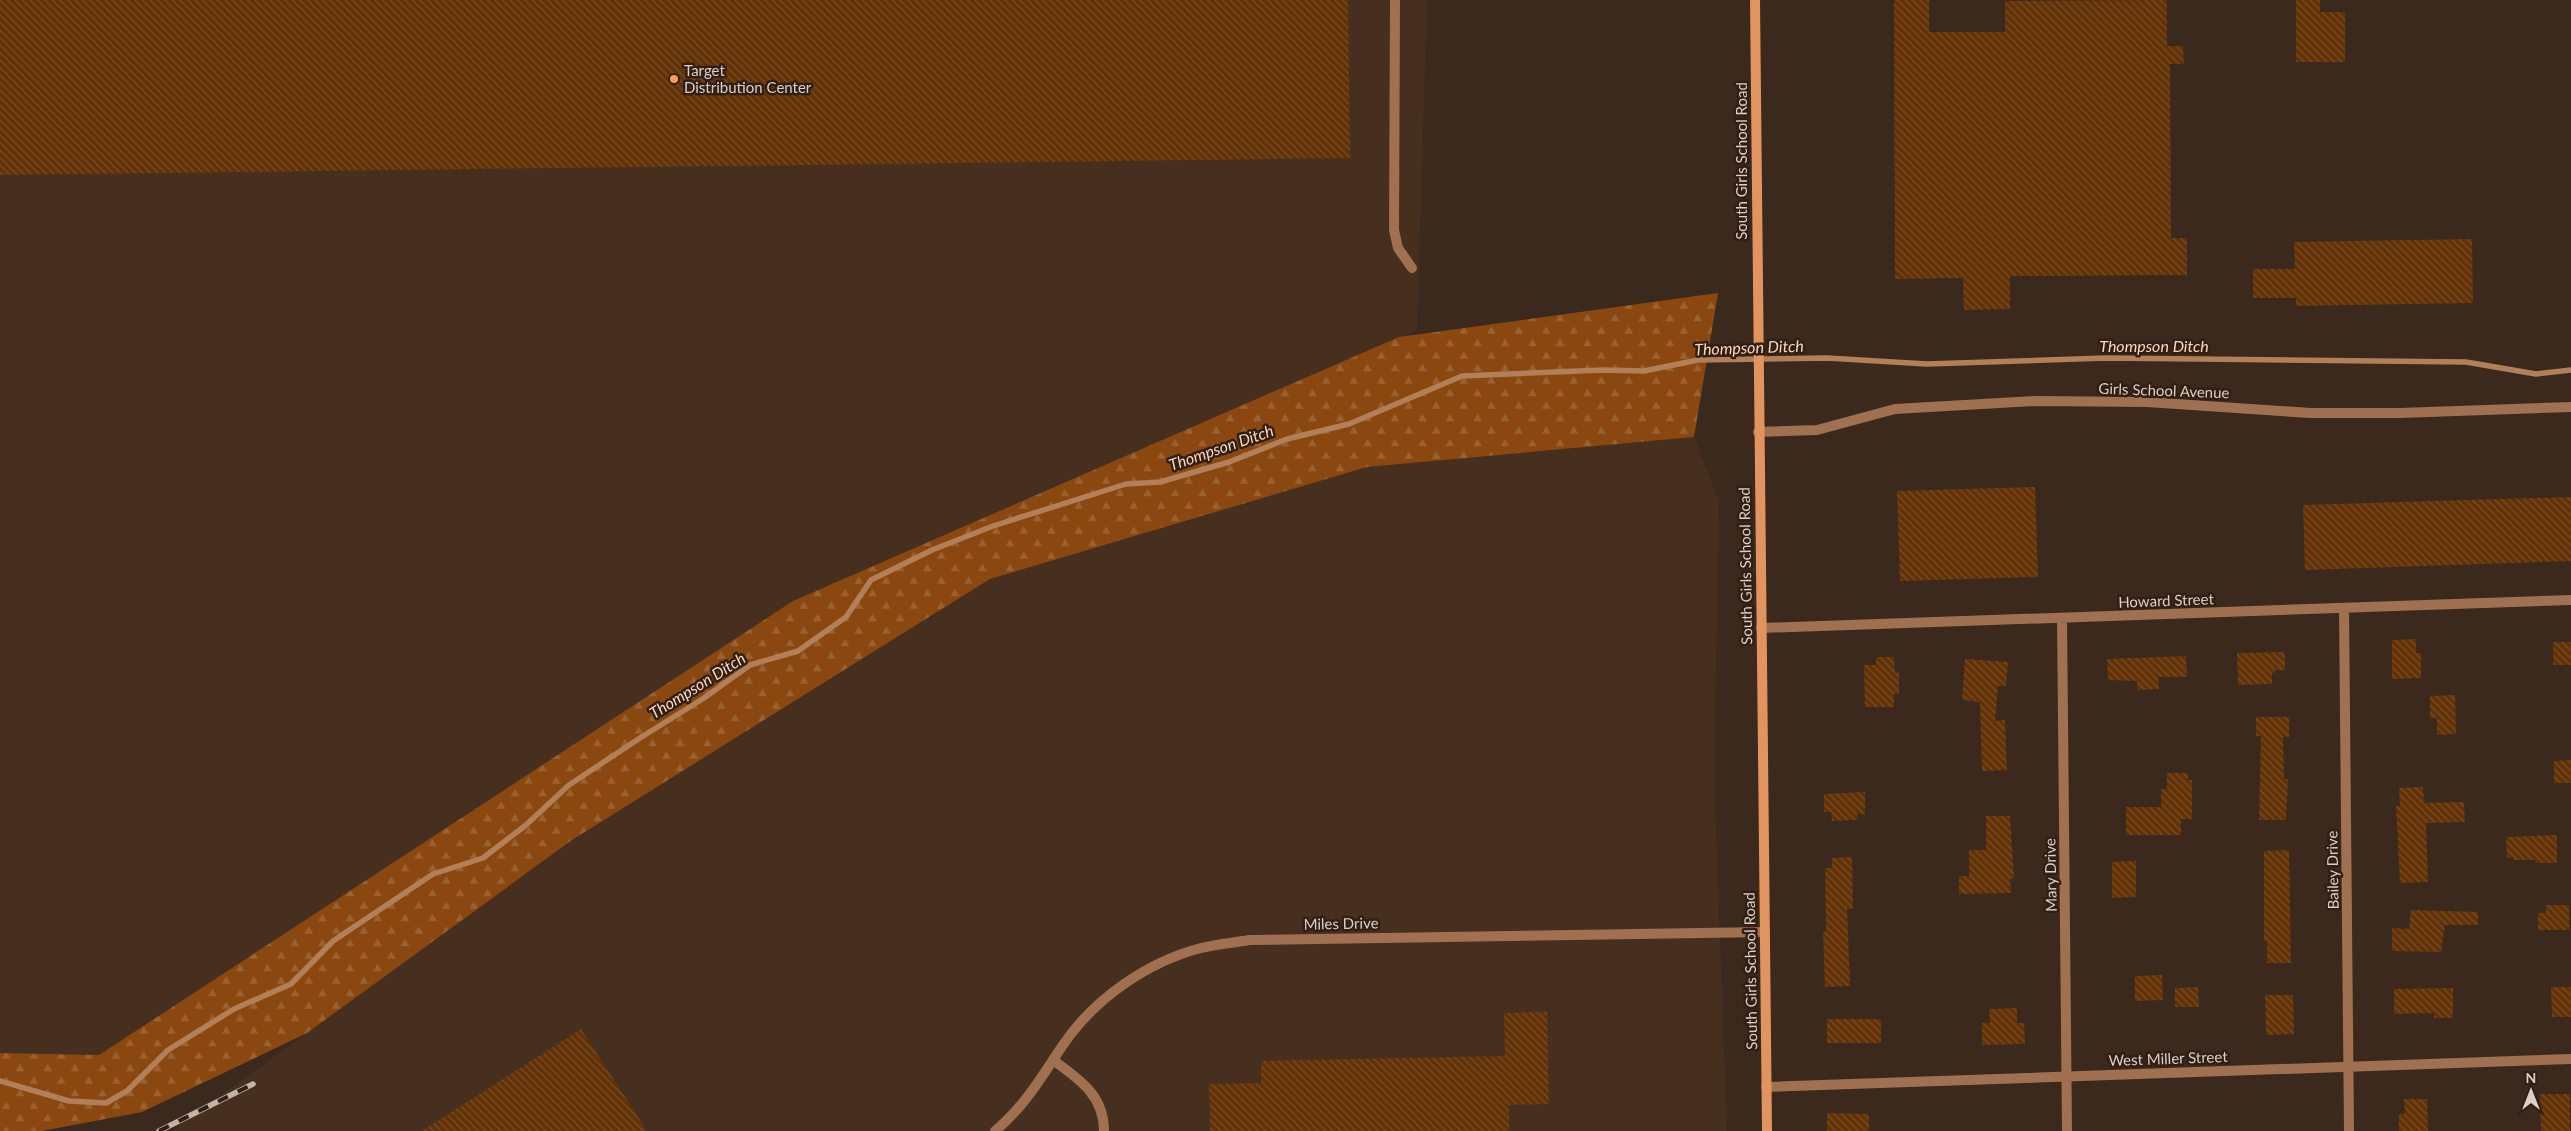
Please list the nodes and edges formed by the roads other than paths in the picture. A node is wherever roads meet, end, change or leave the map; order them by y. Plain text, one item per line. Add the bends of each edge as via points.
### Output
1 (1395, 0) edge
2 (1755, 0) edge
3 (1412, 268) dead end
4 (2571, 407) edge
5 (1758, 432) junction
6 (2571, 600) edge
7 (2344, 609) junction
8 (2062, 618) junction
9 (1762, 628) junction
10 (1765, 932) junction
11 (2571, 1059) edge
12 (1053, 1060) junction
13 (2349, 1067) junction
14 (2067, 1076) junction
15 (1766, 1087) junction
16 (995, 1131) edge
17 (1104, 1131) edge
18 (1767, 1131) edge
19 (2067, 1131) edge
20 (2350, 1131) edge

1 - 3 street via 1394,230 1398,248
2 - 5 main road, South Girls School Road
4 - 5 street, Girls School Avenue via 2310,413 2147,402 2036,401 1895,409 1818,430
5 - 9 main road, South Girls School Road
6 - 7 street, Howard Street
7 - 8 street, Howard Street
7 - 13 street, Bailey Drive
8 - 9 street, Howard Street
8 - 14 street, Mary Drive
9 - 10 main road, South Girls School Road
10 - 12 street, Miles Drive via 1249,940 1219,944 1176,956 1128,982 1080,1023
10 - 15 main road, South Girls School Road
11 - 13 street, West Miller Street
12 - 16 street, Miles Drive via 1028,1098
12 - 17 street via 1086,1084 1104,1117
13 - 14 street, West Miller Street
13 - 20 street, Bailey Drive
14 - 15 street, West Miller Street
14 - 19 street, Mary Drive
15 - 18 main road, South Girls School Road

